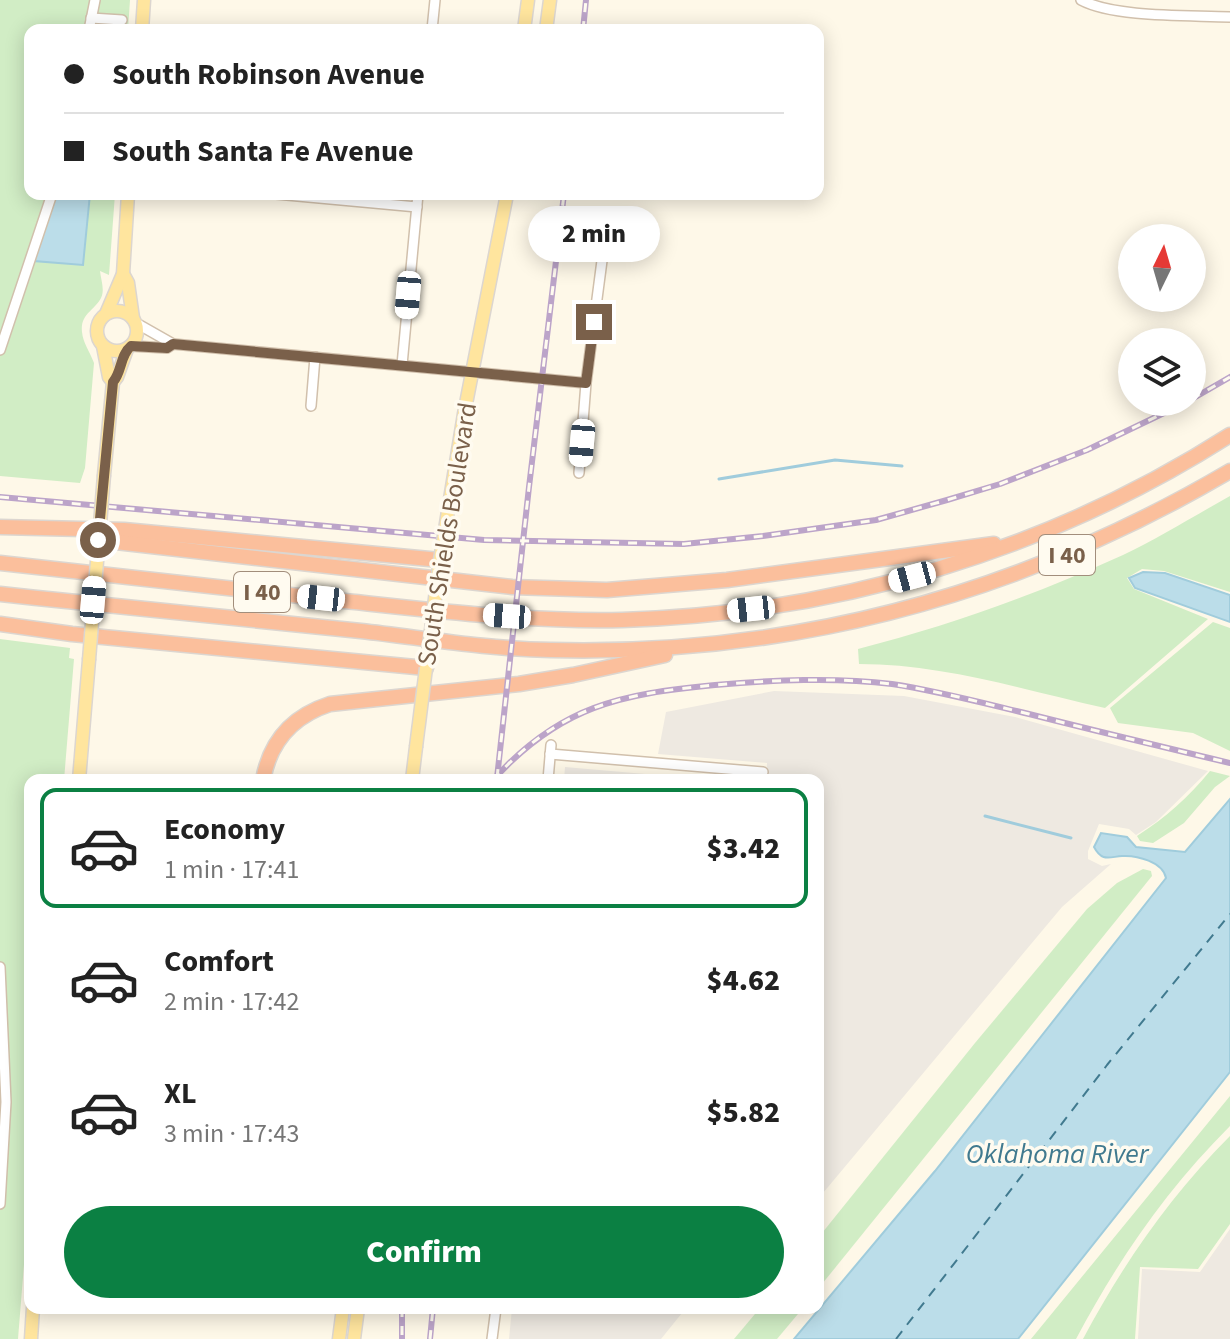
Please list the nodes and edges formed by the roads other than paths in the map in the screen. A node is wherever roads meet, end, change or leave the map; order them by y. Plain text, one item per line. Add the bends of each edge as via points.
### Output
1 (95, 0) edge
2 (144, 0) edge
3 (435, 0) edge
4 (528, 0) edge
5 (550, 0) edge
6 (1081, 0) edge
7 (1230, 17) edge
8 (91, 18) junction
9 (122, 20) dead end
10 (90, 24) edge
11 (142, 24) edge
12 (433, 24) edge
13 (525, 24) edge
14 (547, 24) edge
15 (50, 200) edge
16 (128, 200) edge
17 (341, 200) edge
18 (418, 200) edge
19 (506, 200) edge
20 (417, 207) junction
21 (606, 230) dead end
22 (123, 274) junction
23 (106, 314) junction
24 (134, 320) junction
25 (173, 344) junction
26 (103, 346) junction
27 (129, 348) junction
28 (0, 350) edge
29 (315, 357) junction
30 (402, 365) junction
31 (113, 382) junction
32 (586, 383) junction
33 (311, 406) dead end
34 (1230, 435) edge
35 (1230, 471) edge
36 (579, 473) dead end
37 (0, 527) edge
38 (98, 540) junction
39 (1022, 540) junction
40 (0, 563) edge
41 (439, 564) junction
42 (0, 594) edge
43 (0, 624) edge
44 (715, 644) junction
45 (426, 668) junction
46 (763, 772) dead end
47 (80, 774) edge
48 (265, 774) edge
49 (413, 774) edge
50 (548, 774) edge
51 (0, 967) edge
52 (0, 1204) edge
53 (33, 1314) edge
54 (342, 1314) edge
55 (357, 1314) edge
56 (495, 1314) edge
57 (31, 1339) edge
58 (339, 1339) edge
59 (354, 1339) edge
60 (492, 1339) edge

1 - 8 street
2 - 11 main road
3 - 12 street
4 - 13 main road
5 - 14 main road
6 - 7 street via 1133,11
8 - 9 street
8 - 10 street
15 - 28 street
16 - 22 main road
17 - 20 street
18 - 20 street
19 - 41 main road, South Shields Boulevard, bridge
20 - 30 street
21 - 32 street
22 - 23 main road
22 - 24 main road
23 - 24 main road via 120,311
23 - 26 main road via 97,329
24 - 25 street
24 - 27 main road via 137,335
25 - 27 street
25 - 29 street
26 - 27 main road via 115,351
26 - 31 main road
27 - 31 main road
29 - 30 street
29 - 33 street
30 - 32 street
31 - 38 main road, bridge
32 - 36 street
34 - 39 highway, I 40 via 1122,496
35 - 44 highway, I 40 via 1115,533 995,582 859,621
37 - 41 highway via 124,530
38 - 39 highway via 512,587 607,590
38 - 47 main road, bridge
39 - 40 highway, I 40 via 912,577 809,601 620,620 457,612
41 - 45 main road, South Shields Boulevard, bridge
42 - 44 highway, I 40 via 522,649
43 - 45 highway
44 - 48 highway via 560,678 330,704 302,716 284,732
45 - 49 main road, South Shields Boulevard, bridge
46 - 50 street via 550,750
51 - 52 street via 6,1102
53 - 57 main road
54 - 58 main road
55 - 59 main road
56 - 60 street

